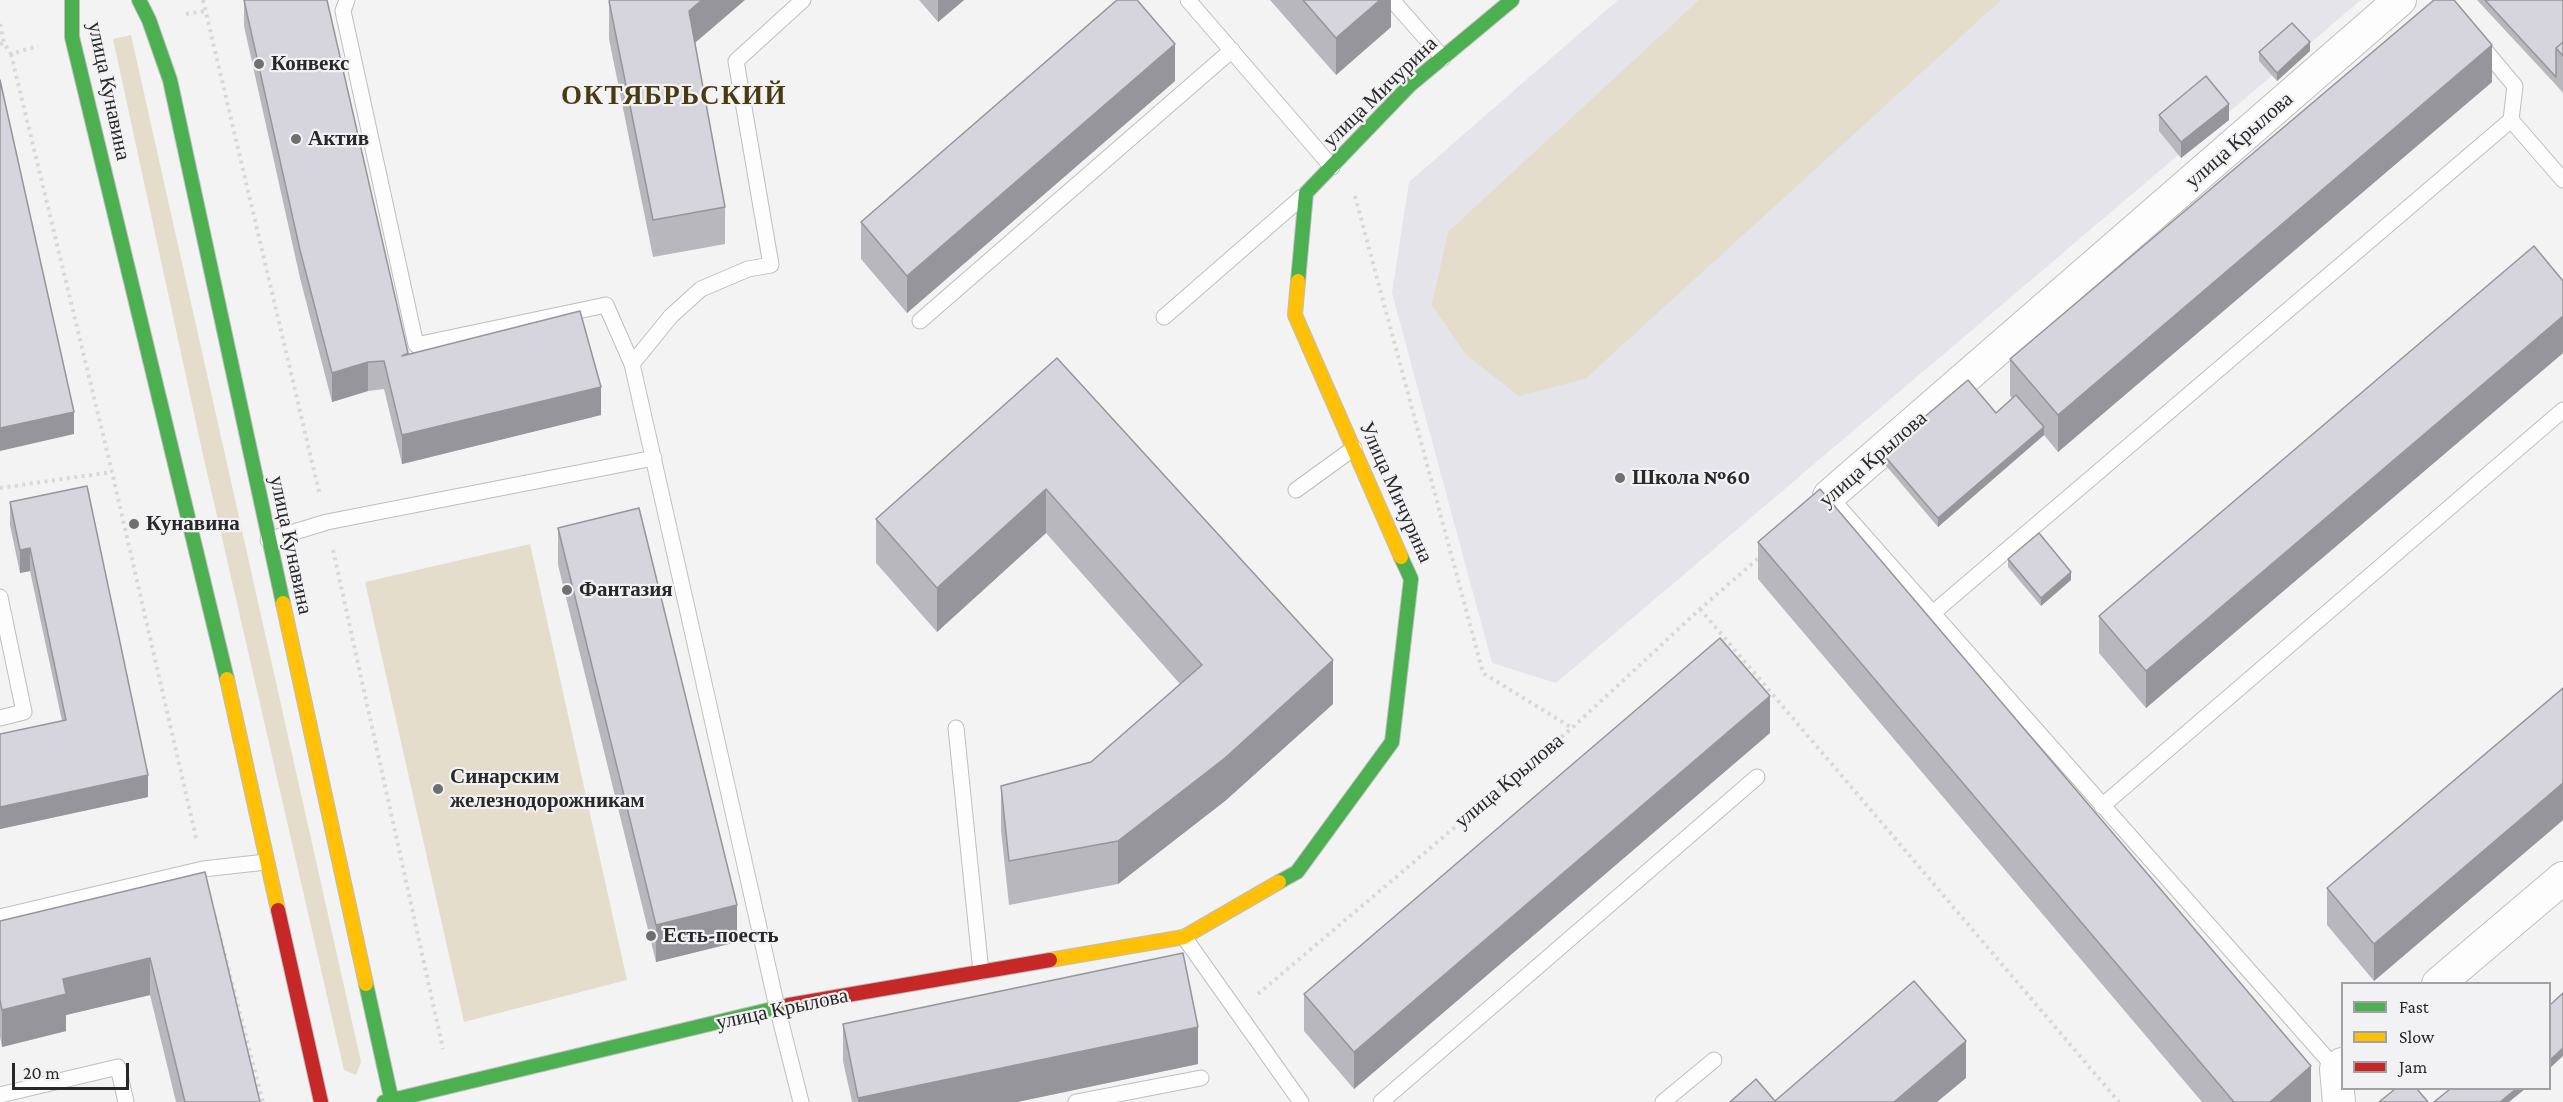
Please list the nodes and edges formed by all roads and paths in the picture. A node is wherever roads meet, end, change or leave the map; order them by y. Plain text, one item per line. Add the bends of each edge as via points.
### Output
1 (72, 0) edge
2 (139, 0) edge
3 (347, 0) edge
4 (803, 0) edge
5 (1188, 0) edge
6 (1392, 0) edge
7 (1512, 0) edge
8 (2400, 0) edge
9 (0, 24) edge
10 (2471, 34) edge
11 (4, 43) dead end
12 (1232, 50) junction
13 (11, 54) dead end
14 (1443, 58) junction
15 (2511, 120) junction
16 (1344, 155) junction
17 (1332, 167) junction
18 (2563, 180) edge
19 (1306, 193) junction
20 (1164, 317) dead end
21 (920, 321) dead end
22 (633, 364) junction
23 (2563, 410) edge
24 (1354, 448) junction
25 (654, 458) junction
26 (112, 472) junction
27 (0, 488) edge
28 (1296, 490) dead end
29 (1830, 496) joint
30 (268, 540) junction
31 (1769, 549) edge
32 (0, 597) edge
33 (1700, 609) junction
34 (1934, 612) junction
35 (0, 718) edge
36 (956, 728) dead end
37 (1572, 728) junction
38 (1757, 777) dead end
39 (2102, 806) junction
40 (266, 862) junction
41 (203, 869) junction
42 (2563, 878) edge
43 (0, 917) edge
44 (1184, 937) junction
45 (981, 972) junction
46 (2440, 982) edge
47 (777, 1007) junction
48 (1237, 1012) junction
49 (1714, 1060) dead end
50 (2339, 1066) edge
51 (1201, 1078) dead end
52 (0, 1095) edge
53 (389, 1101) edge
54 (126, 1102) edge
55 (263, 1102) edge
56 (321, 1102) edge
57 (801, 1102) edge
58 (1077, 1102) edge
59 (1301, 1102) edge
60 (1381, 1102) edge
61 (1663, 1102) edge
62 (2119, 1102) edge
63 (2338, 1102) edge

1 - 40 street, улица Кунавина via 72,37 225,671
2 - 30 street, улица Кунавина via 171,80
3 - 22 lane via 343,11 416,345 606,305
4 - 22 lane via 736,61 771,266 748,269 701,289 671,316
5 - 12 lane
6 - 14 lane
7 - 14 street, улица Мичурина
8 - 29 street, улица Крылова
9 - 11 path
10 - 15 lane via 2515,86
12 - 17 lane
12 - 21 lane
13 - 26 path
14 - 16 street, улица Мичурина via 1411,84
15 - 18 lane
15 - 34 lane
16 - 17 street, улица Мичурина
16 - 37 path via 1483,673
17 - 19 street, улица Мичурина
19 - 20 lane
19 - 24 street, Улица Мичурина via 1295,315
22 - 25 lane
23 - 39 lane
24 - 28 lane
24 - 44 street, Улица Мичурина via 1411,579 1392,742 1297,872
25 - 30 lane via 327,522
25 - 47 lane
26 - 27 path
26 - 41 path
29 - 34 lane
30 - 53 street, улица Кунавина
31 - 33 path, улица Крылова
32 - 35 lane via 24,712
33 - 37 path, улица Крылова
33 - 62 path
34 - 39 lane
36 - 45 lane
37 - 48 path, улица Крылова
38 - 60 lane
39 - 50 lane
40 - 41 lane
40 - 56 street, улица Кунавина
41 - 43 lane
41 - 55 path
42 - 46 street
44 - 45 street, улица Крылова
44 - 48 lane
45 - 47 street, улица Крылова
47 - 53 street, улица Крылова
47 - 57 lane
48 - 59 lane
49 - 61 lane
50 - 63 street
51 - 58 lane
52 - 54 lane via 118,1067

